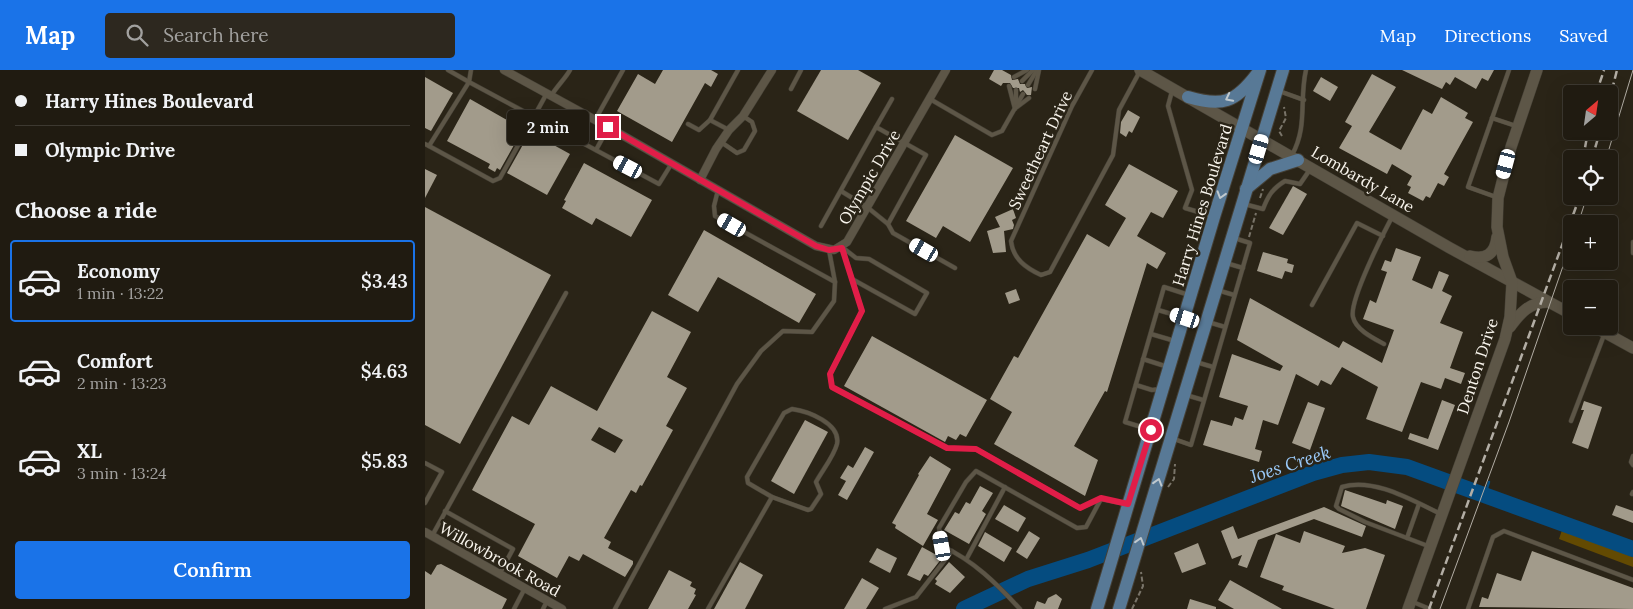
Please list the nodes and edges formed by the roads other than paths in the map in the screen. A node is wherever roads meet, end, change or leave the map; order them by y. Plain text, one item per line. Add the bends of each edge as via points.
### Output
1 (448, 70) edge
2 (471, 70) edge
3 (504, 70) edge
4 (570, 70) edge
5 (623, 70) edge
6 (738, 70) edge
7 (772, 70) edge
8 (801, 70) edge
9 (946, 70) edge
10 (1027, 70) edge
11 (1037, 70) edge
12 (1092, 70) edge
13 (1140, 70) edge
14 (1260, 70) edge
15 (1283, 70) edge
16 (1306, 70) edge
17 (1509, 70) edge
18 (1537, 70) edge
19 (1014, 77) dead end
20 (1022, 81) dead end
21 (469, 82) junction
22 (1029, 85) dead end
23 (1009, 86) dead end
24 (1172, 88) junction
25 (791, 89) dead end
26 (1035, 89) dead end
27 (1016, 90) dead end
28 (1277, 91) junction
29 (549, 94) junction
30 (1023, 94) dead end
31 (1029, 98) dead end
32 (1189, 98) junction
33 (892, 99) dead end
34 (929, 99) junction
35 (1304, 100) junction
36 (1015, 108) junction
37 (533, 116) junction
38 (743, 116) junction
39 (1492, 118) junction
40 (595, 120) junction
41 (710, 120) junction
42 (688, 124) dead end
43 (608, 127) junction
44 (876, 127) junction
45 (1518, 127) junction
46 (1242, 128) junction
47 (729, 130) junction
48 (1261, 139) junction
49 (721, 142) junction
50 (905, 143) junction
51 (427, 145) edge
52 (596, 150) junction
53 (1295, 158) junction
54 (672, 164) junction
55 (1311, 168) junction
56 (700, 180) junction
57 (1246, 189) junction
58 (719, 190) junction
59 (841, 192) junction
60 (1498, 198) junction
61 (1242, 204) junction
62 (867, 206) junction
63 (1393, 215) junction
64 (1214, 217) junction
65 (888, 224) junction
66 (821, 226) dead end
67 (1497, 228) junction
68 (1383, 236) junction
69 (1232, 237) junction
70 (1633, 242) edge
71 (842, 248) junction
72 (1450, 248) junction
73 (829, 250) junction
74 (1633, 253) edge
75 (1225, 263) junction
76 (955, 268) dead end
77 (1243, 268) junction
78 (852, 279) junction
79 (835, 282) junction
80 (1512, 282) junction
81 (1215, 290) junction
82 (566, 293) dead end
83 (1191, 295) junction
84 (1234, 295) junction
85 (1548, 302) junction
86 (1312, 305) dead end
87 (1158, 310) junction
88 (1563, 310) edge
89 (1185, 318) junction
90 (1206, 321) junction
91 (1225, 327) junction
92 (1507, 330) junction
93 (1151, 334) junction
94 (1604, 335) edge
95 (1610, 335) edge
96 (1178, 342) junction
97 (1384, 344) dead end
98 (1633, 348) edge
99 (1143, 359) junction
100 (1195, 361) junction
101 (1213, 367) junction
102 (1170, 368) junction
103 (1136, 385) junction
104 (1164, 389) junction
105 (1185, 395) junction
106 (1203, 400) junction
107 (1571, 421) dead end
108 (1151, 430) junction
109 (1171, 438) junction
110 (1633, 456) edge
111 (425, 463) edge
112 (1633, 465) edge
113 (1005, 488) junction
114 (772, 497) junction
115 (1101, 498) junction
116 (425, 503) edge
117 (1128, 504) junction
118 (1419, 504) junction
119 (1443, 509) junction
120 (1149, 510) junction
121 (445, 511) junction
122 (428, 534) edge
123 (1407, 538) junction
124 (1430, 547) junction
125 (952, 550) junction
126 (967, 558) junction
127 (499, 574) junction
128 (1633, 580) edge
129 (525, 588) junction
130 (547, 601) junction
131 (1409, 605) edge
132 (514, 609) edge
133 (543, 609) edge
134 (562, 609) edge
135 (615, 609) edge
136 (707, 609) edge
137 (885, 609) edge
138 (1020, 609) edge
139 (1097, 609) edge
140 (1119, 609) edge
141 (1430, 609) edge
142 (1468, 609) edge

1 - 21 lane
2 - 21 lane
3 - 29 street
4 - 29 lane
5 - 40 lane
6 - 41 lane
7 - 38 street
8 - 25 lane
9 - 34 street, Olympic Drive
10 - 19 lane
11 - 20 lane
11 - 22 lane
11 - 26 lane
12 - 13 lane, Sweetheart Drive via 1072,106 1011,241 1012,250 1022,264 1041,276 1050,272 1113,155 1119,110
13 - 24 main road, Lombardy Lane
14 -> 32 main road via 1235,95 1222,102 1211,104
14 - 46 main road, Harry Hines Boulevard
15 - 28 main road
16 - 35 lane
17 - 39 lane
18 - 45 main road, Denton Drive
21 - 37 lane
21 - 51 lane
23 - 36 lane
24 - 32 main road, Lombardy Lane
24 - 64 lane via 1167,106 1192,190 1185,208
27 - 36 lane
28 - 35 lane
28 - 48 main road
29 - 37 lane
29 - 40 street
30 - 36 lane
31 - 36 lane
32 - 46 main road, Lombardy Lane
33 - 44 lane
34 - 36 lane via 991,135 1002,132
34 - 50 street, Olympic Drive
35 - 53 lane via 1301,139
37 - 51 lane via 500,178 493,182
37 - 52 lane
38 - 47 street
38 - 49 lane via 752,122 755,130 744,150 737,153
39 - 45 lane
39 - 60 lane via 1468,187
40 - 43 street
41 - 42 lane via 699,130
41 - 47 lane
43 - 52 lane
43 - 54 street
44 - 50 lane
44 - 59 lane
45 - 60 main road, Denton Drive
46 - 48 main road, Lombardy Lane
46 -> 64 main road, Harry Hines Boulevard
47 - 49 street
48 - 53 main road, Lombardy Lane
48 - 57 main road
49 - 56 street
50 - 62 street, Olympic Drive
50 - 65 lane via 926,155
52 - 54 lane via 659,184
53 - 55 main road, Lombardy Lane
53 - 57 main road via 1270,169
54 - 56 street
55 - 61 lane via 1300,184 1285,181 1275,187 1263,209
55 - 63 main road, Lombardy Lane
56 - 58 street
57 - 61 main road
58 - 73 street via 816,246
58 - 79 lane via 714,206 715,216
59 - 62 lane
59 - 66 lane
60 - 67 main road, Denton Drive
61 - 69 main road
62 - 65 lane
62 - 71 street, Olympic Drive
63 - 68 lane
63 - 72 main road, Lombardy Lane
64 - 83 main road, Harry Hines Boulevard
65 - 76 lane via 893,233
67 - 72 main road via 1494,251 1483,258 1471,257
67 - 80 main road, Denton Drive
68 - 86 lane via 1357,223
68 - 97 lane via 1361,284 1353,318 1359,328
69 - 75 main road
69 - 77 lane via 1250,243
70 - 74 lane
71 - 73 street, Olympic Drive
71 - 78 lane
71 - 78 lane via 856,258 869,259 927,293 915,314
72 - 80 main road, Lombardy Lane
73 - 79 lane
75 - 77 lane
75 - 81 main road
77 - 84 lane
78 - 115 lane via 862,311 830,374 832,387 947,448 976,449 1080,508
79 - 135 lane via 834,301 812,332 783,331 761,351 737,384
80 - 85 main road, Lombardy Lane
80 - 92 main road, Denton Drive
81 - 84 lane
81 - 90 main road
82 - 121 lane
83 - 87 lane via 1164,287
83 - 89 main road, Harry Hines Boulevard
84 - 91 lane
85 - 88 main road, Lombardy Lane
85 - 92 main road via 1524,309
87 - 89 lane
87 - 93 lane
89 - 96 main road, Harry Hines Boulevard
90 - 91 lane
90 - 100 main road
91 - 101 lane
92 - 119 main road, Denton Drive via 1498,363
93 - 96 lane
93 - 99 lane
94 - 107 lane
95 - 98 main road
96 - 102 main road, Harry Hines Boulevard
99 - 102 lane
99 - 103 lane
100 - 101 lane
100 - 105 main road
101 - 106 lane
102 - 104 main road, Harry Hines Boulevard
103 - 104 lane via 1152,390
103 - 108 lane via 1125,422
104 - 105 main road
104 - 108 main road, Harry Hines Boulevard
105 - 106 lane
105 - 109 main road
106 - 109 lane via 1191,445
108 - 117 main road, Harry Hines Boulevard
120 -> 109 main road
110 - 112 lane
111 - 116 lane via 442,472
113 - 115 lane via 1077,528 1086,527
113 - 125 lane via 976,471 966,482 939,528 942,546
113 - 126 lane
114 - 114 lane via 749,483 750,470 784,413 792,409 805,411 830,426 836,434 837,444 816,482 821,494 808,510
114 - 136 lane
115 - 117 lane
117 - 120 main road
117 - 139 main road, Harry Hines Boulevard
118 - 119 lane
118 - 123 lane
118 - 123 lane via 1365,484 1343,487 1339,495 1336,506 1339,509
119 - 124 main road, Denton Drive
140 -> 120 main road via 1136,568
121 - 122 lane
121 - 127 lane via 513,549
122 - 127 street, Willowbrook Road
123 - 124 lane
124 - 131 main road, Denton Drive
125 - 126 lane
125 - 137 lane via 916,597
126 - 138 lane via 989,575
127 - 129 street, Willowbrook Road
128 - 142 lane via 1504,531 1493,537
129 - 130 street, Willowbrook Road
129 - 132 lane
130 - 133 lane
130 - 134 street, Willowbrook Road
131 - 141 lane

